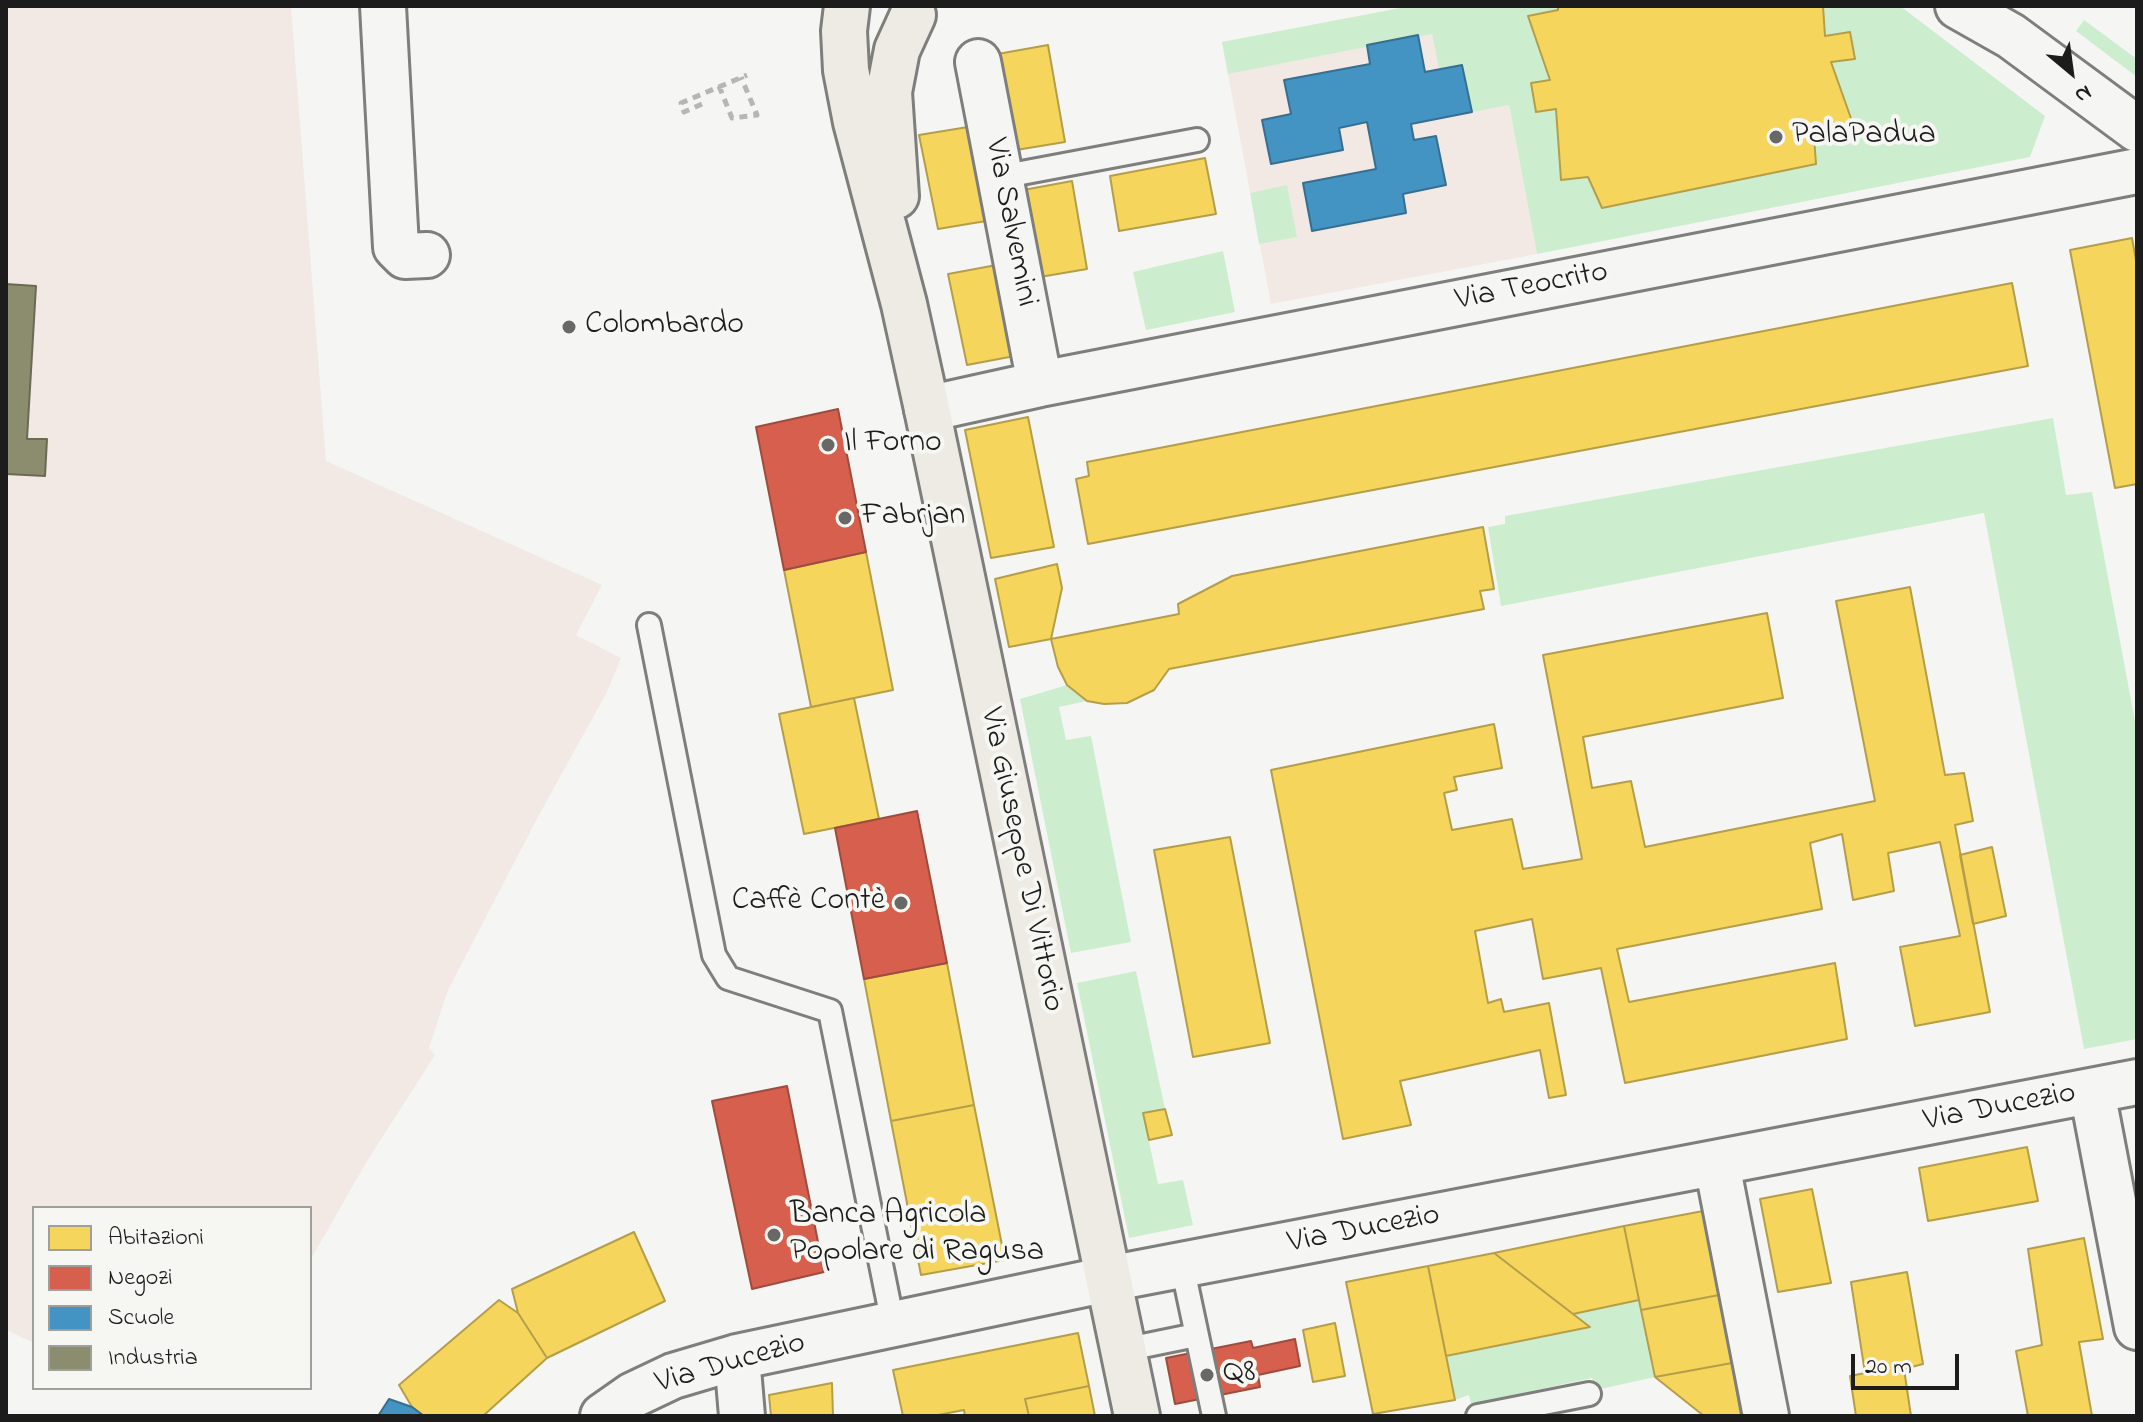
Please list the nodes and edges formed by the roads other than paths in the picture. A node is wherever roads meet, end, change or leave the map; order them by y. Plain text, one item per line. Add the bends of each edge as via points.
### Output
1 (383, 6) edge
2 (847, 6) edge
3 (856, 6) edge
4 (1958, 6) edge
5 (917, 10) edge
6 (1996, 21) edge
7 (978, 62) dead end
8 (2137, 129) edge
9 (1197, 140) dead end
10 (2137, 171) edge
11 (1000, 177) junction
12 (427, 255) dead end
13 (904, 304) junction
14 (1040, 384) junction
15 (927, 409) junction
16 (649, 625) dead end
17 (2137, 1082) edge
18 (2092, 1091) junction
19 (1717, 1164) junction
20 (1182, 1265) junction
21 (1108, 1279) junction
22 (893, 1324) junction
23 (2137, 1327) edge
24 (1196, 1335) junction
25 (1123, 1350) junction
26 (737, 1357) junction
27 (1589, 1394) dead end
28 (603, 1416) edge
29 (742, 1416) edge
30 (1137, 1416) edge
31 (1214, 1416) edge
32 (1478, 1416) edge
33 (1766, 1416) edge

1 - 12 street via 396,247 405,256
2 - 13 main road via 844,31 856,122
3 - 5 main road via 887,23
4 - 6 street
5 - 13 main road via 897,50 889,92
6 - 8 street
7 - 11 street, Via Salvemini
9 - 11 lane
10 - 14 street, Via Teocrito
11 - 14 street, Via Salvemini
13 - 15 main road, Via Giuseppe Di Vittorio
14 - 15 street, Via Teocrito
15 - 21 main road, Via Giuseppe Di Vittorio
16 - 22 lane via 714,955 728,978 830,1011
17 - 18 street, Via Ducezio
18 - 19 street, Via Ducezio
18 - 23 street
19 - 20 street, Via Ducezio
19 - 33 street
20 - 21 street, Via Ducezio
20 - 24 lane
21 - 22 street, Via Ducezio
21 - 25 main road, Via Giuseppe Di Vittorio
22 - 26 street, Via Ducezio
24 - 25 lane
24 - 31 lane
25 - 30 main road, Via Giuseppe Di Vittorio
26 - 28 street, Via Ducezio via 673,1376
26 - 29 street
27 - 32 lane

